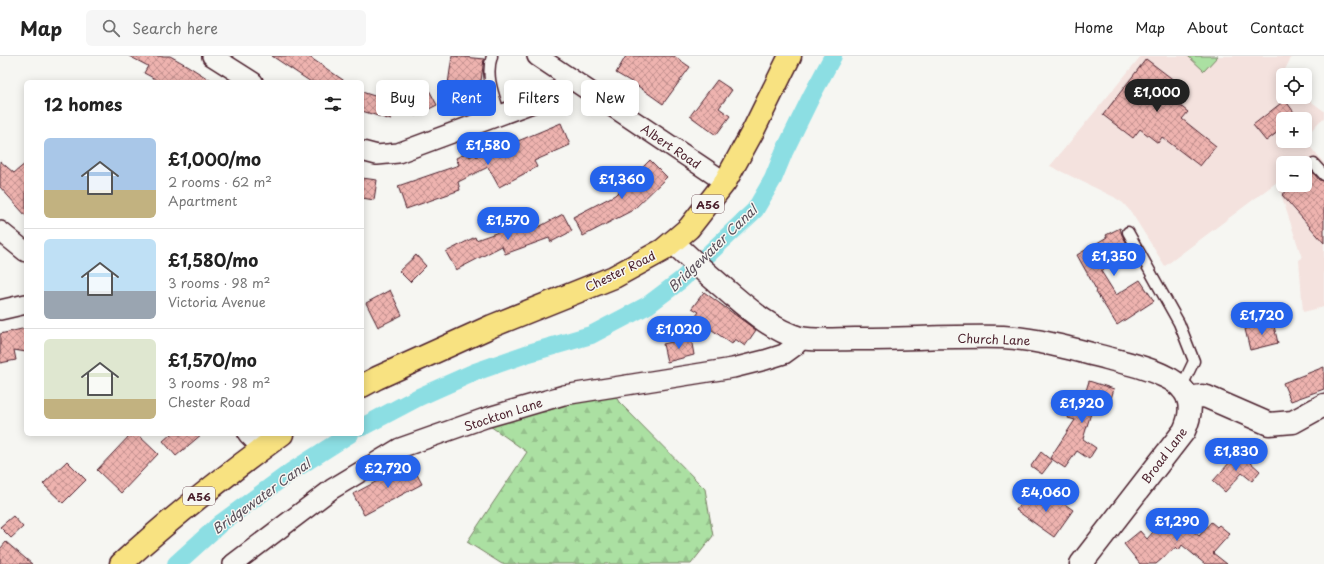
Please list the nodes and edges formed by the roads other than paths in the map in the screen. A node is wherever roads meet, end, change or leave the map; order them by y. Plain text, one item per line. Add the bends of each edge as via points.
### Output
1 (212, 56) edge
2 (492, 56) edge
3 (536, 56) edge
4 (790, 56) edge
5 (570, 78) junction
6 (250, 80) edge
7 (500, 115) junction
8 (364, 152) edge
9 (1314, 164) dead end
10 (1324, 175) edge
11 (725, 182) junction
12 (0, 231) edge
13 (1128, 232) dead end
14 (673, 242) junction
15 (24, 250) edge
16 (24, 304) edge
17 (0, 310) edge
18 (802, 338) junction
19 (364, 385) edge
20 (1184, 393) junction
21 (1324, 405) edge
22 (274, 436) edge
23 (255, 441) edge
24 (120, 564) edge
25 (233, 564) edge
26 (1081, 564) edge

1 - 6 street
2 - 7 lane via 490,85
3 - 5 street, Albert Road
4 - 11 main road, Chester Road / A56
5 - 7 street via 562,88 546,98
5 - 11 street, Albert Road
7 - 8 street via 398,153 377,155
9 - 10 lane
11 - 14 main road, Chester Road / A56 via 696,220
12 - 15 street
13 - 20 lane via 1179,323 1194,361
14 - 18 street, Church Lane via 711,277 765,320 776,328
14 - 19 main road, Chester Road / A56 via 651,258 614,277 492,326
16 - 17 street
18 - 20 street, Church Lane via 1020,339 1148,369 1165,376
18 - 25 street, Stockton Lane via 784,354 765,360 733,368 564,394 400,448 332,489
20 - 21 street via 1207,397 1269,424 1293,422
20 - 26 street, Broad Lane via 1189,403 1190,415 1184,430
22 - 23 main road, A56
23 - 24 main road, A56 via 205,491

